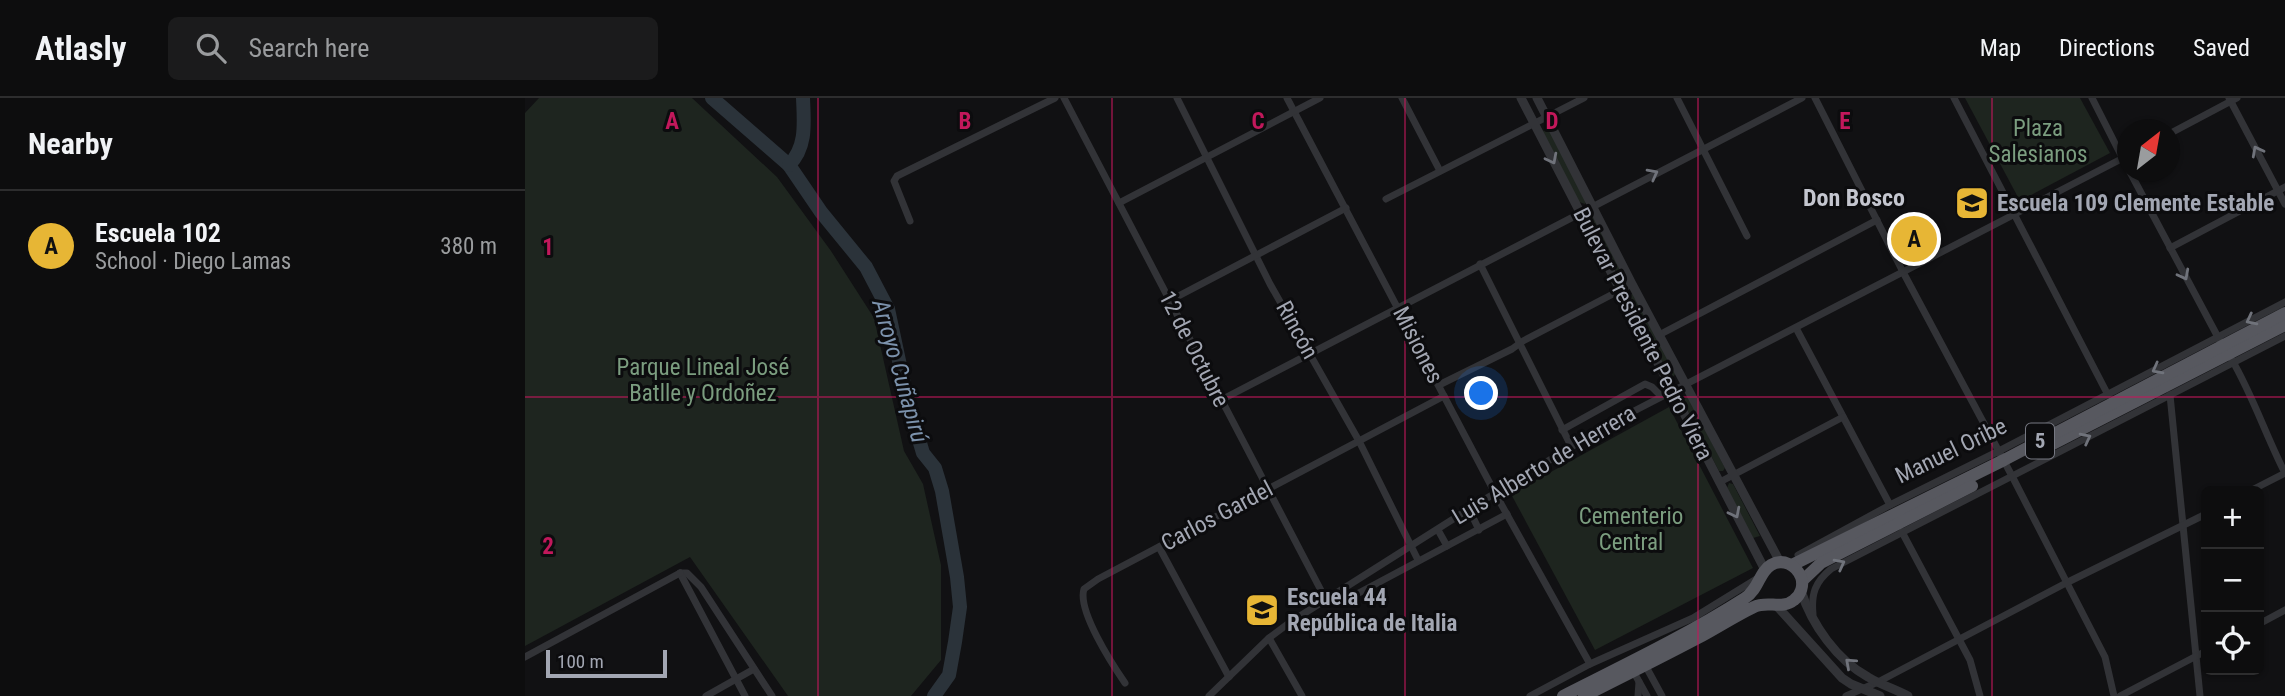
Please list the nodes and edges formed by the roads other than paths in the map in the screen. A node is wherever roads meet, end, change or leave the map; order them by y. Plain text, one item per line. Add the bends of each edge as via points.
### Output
1 (1055, 98) edge
2 (1064, 98) edge
3 (1177, 98) edge
4 (1287, 98) edge
5 (1320, 98) edge
6 (1402, 98) edge
7 (1521, 98) edge
8 (1537, 98) edge
9 (1584, 98) edge
10 (1677, 98) edge
11 (1802, 98) edge
12 (1815, 98) edge
13 (1954, 98) edge
14 (2092, 98) edge
15 (2232, 99) edge
16 (1294, 111) junction
17 (1547, 118) junction
18 (1534, 125) junction
19 (2180, 128) edge
20 (2117, 143) edge
21 (1702, 148) junction
22 (1207, 156) junction
23 (2117, 161) edge
24 (1440, 171) junction
25 (2136, 182) edge
26 (2281, 189) edge
27 (1385, 199) dead end
28 (1119, 203) junction
29 (2285, 204) edge
30 (1593, 206) junction
31 (1346, 208) junction
32 (1580, 212) junction
33 (2014, 214) junction
34 (1877, 220) junction
35 (910, 221) dead end
36 (1747, 236) dead end
37 (2170, 248) junction
38 (1256, 255) junction
39 (1480, 264) junction
40 (1903, 272) junction
41 (1632, 284) junction
42 (1620, 290) junction
43 (1169, 301) junction
44 (2285, 302) edge
45 (1399, 307) junction
46 (2285, 313) edge
47 (2285, 325) edge
48 (2268, 327) junction
49 (1796, 328) junction
50 (1659, 335) junction
51 (2285, 336) edge
52 (1519, 344) junction
53 (2225, 349) junction
54 (1310, 353) junction
55 (1439, 385) junction
56 (1686, 385) junction
57 (1672, 390) junction
58 (2108, 395) junction
59 (1444, 396) junction
60 (1661, 396) junction
61 (2170, 396) junction
62 (1220, 400) junction
63 (1843, 417) junction
64 (1562, 430) junction
65 (1359, 441) junction
66 (1571, 446) junction
67 (2006, 464) junction
68 (2285, 473) edge
69 (1733, 474) junction
70 (1720, 482) junction
71 (2260, 486) edge
72 (1268, 489) junction
73 (1495, 493) junction
74 (1890, 505) junction
75 (1469, 509) junction
76 (1507, 514) junction
77 (2201, 516) edge
78 (2184, 525) junction
79 (1438, 530) junction
80 (1479, 530) junction
81 (1902, 533) junction
82 (1768, 541) junction
83 (1411, 546) junction
84 (1447, 546) junction
85 (1159, 547) junction
86 (1752, 547) junction
87 (1418, 560) junction
88 (1786, 563) junction
89 (680, 573) junction
90 (1762, 576) junction
91 (2066, 583) junction
92 (1802, 586) junction
93 (1326, 600) junction
94 (1773, 603) junction
95 (2285, 610) edge
96 (1813, 620) junction
97 (2264, 621) edge
98 (1269, 638) junction
99 (1959, 640) junction
100 (2201, 654) edge
101 (2196, 656) junction
102 (525, 657) edge
103 (1590, 664) junction
104 (1637, 668) junction
105 (754, 670) junction
106 (1229, 677) junction
107 (737, 679) junction
108 (1878, 682) junction
109 (1125, 683) dead end
110 (1860, 688) junction
111 (1891, 692) edge
112 (706, 696) edge
113 (745, 696) edge
114 (772, 696) edge
115 (1209, 696) edge
116 (1302, 696) edge
117 (1530, 696) edge
118 (1563, 696) edge
119 (1584, 696) edge
120 (1638, 696) edge
121 (1647, 696) edge
122 (1662, 696) edge
123 (1846, 696) edge
124 (1880, 696) edge
125 (1908, 696) edge
126 (1980, 696) edge
127 (2115, 696) edge
128 (2120, 696) edge
129 (2200, 696) edge

1 - 35 street via 897,176 894,181
2 - 28 street, 12 de Octubre
3 - 22 street, Rincón
4 - 16 street, Misiones
5 - 16 street
6 - 24 street
7 - 18 street, Bulevar Presidente Pedro Viera
8 - 17 street, Bulevar Presidente Pedro Viera
9 - 17 street
10 - 21 street
11 - 21 street
12 - 34 street
13 - 33 street
14 - 20 street
15 - 19 street
26 -> 15 street
16 - 22 street
16 - 31 street, Misiones
17 - 18 street
17 - 30 street, Bulevar Presidente Pedro Viera
18 - 24 street
18 -> 32 street, Bulevar Presidente Pedro Viera
30 -> 21 street
21 - 36 street
22 - 28 street
22 - 38 street, Rincón
23 - 33 street, Luis Alberto de Herrera
24 - 27 street
25 - 37 street
26 - 29 street
26 - 37 street
28 - 43 street, 12 de Octubre
30 - 32 street
30 - 41 street, Bulevar Presidente Pedro Viera
31 - 38 street
31 - 45 street, Misiones
32 - 39 street
32 - 42 street, Bulevar Presidente Pedro Viera
33 - 40 street, Luis Alberto de Herrera
33 - 58 street
34 - 40 street
34 - 50 street
37 -> 53 street
38 - 43 street
38 - 54 street, Rincón
39 - 45 street
39 - 52 street
40 - 49 street, Luis Alberto de Herrera
40 - 67 street
41 - 42 street
41 - 50 street, Bulevar Presidente Pedro Viera
42 - 52 street
42 - 57 street, Bulevar Presidente Pedro Viera
43 - 62 street, 12 de Octubre
44 -> 53 street, Manuel Oribe
45 - 54 street
45 - 55 street, Misiones
46 - 48 highway, Manuel Oribe / 5
47 - 48 highway, Manuel Oribe / 5
48 - 53 highway, Manuel Oribe / 5
49 - 56 street, Luis Alberto de Herrera
49 - 63 street
50 - 56 street, Bulevar Presidente Pedro Viera
51 - 53 street
52 - 55 street
52 - 64 street
53 -> 58 street, Manuel Oribe
53 - 61 street
53 - 67 highway, Manuel Oribe / 5
53 - 68 street
54 - 62 street
54 - 65 street, Rincón
55 - 59 street, Misiones
56 - 57 street, Luis Alberto de Herrera
56 - 69 street, Bulevar Presidente Pedro Viera
57 - 60 street, Luis Alberto de Herrera
57 - 70 street, Bulevar Presidente Pedro Viera
58 - 67 street, Manuel Oribe
59 - 65 street, Carlos Gardel
59 - 73 street, Misiones
60 - 64 street via 1645,384
60 - 66 street, Luis Alberto de Herrera
67 -> 61 street
61 - 78 street
62 - 72 street, 12 de Octubre
63 - 69 street
63 - 74 street
64 - 66 street
65 - 72 street, Carlos Gardel
65 - 83 street, Rincón
66 - 73 street, Luis Alberto de Herrera
67 - 74 street, Manuel Oribe
67 - 81 street
67 - 88 highway, Manuel Oribe / 5
67 - 91 street
67 - 92 highway, Manuel Oribe / 5 via 1821,563
68 - 71 street
69 - 70 street
69 - 82 street, Bulevar Presidente Pedro Viera
70 -> 86 street, Bulevar Presidente Pedro Viera
72 - 85 street, Carlos Gardel
72 - 93 street, 12 de Octubre
73 - 75 street, Luis Alberto de Herrera
73 - 76 street, Misiones
74 - 88 street, Manuel Oribe
75 - 79 street, Luis Alberto de Herrera
75 - 80 street
76 - 80 street
76 - 103 street, Misiones
77 - 78 street
78 - 91 street
78 - 101 street
79 - 83 street, Luis Alberto de Herrera
79 - 84 street
80 - 84 street
96 -> 81 street via 1812,599 1821,577
81 - 99 street
82 - 86 street via 1758,538
82 - 88 street, Bulevar Presidente Pedro Viera
83 - 87 street, Rincón
83 - 93 street, Luis Alberto de Herrera
84 - 87 street
85 - 106 street
85 - 109 street, Carlos Gardel via 1098,579 1082,593 1102,648
86 - 90 street, Bulevar Presidente Pedro Viera
87 - 93 street via 1340,603
88 - 90 highway, Manuel Oribe via 1771,565
88 - 92 highway via 1799,573
89 - 102 street
89 - 105 street via 687,573 701,587
89 - 107 street
90 - 94 highway via 1762,592
90 - 103 street, Manuel Oribe via 1693,618
90 - 104 highway, Manuel Oribe via 1751,594
91 - 99 street
91 - 127 street via 2105,657
92 - 94 highway, Manuel Oribe via 1795,599
92 - 96 street
93 - 98 street, Luis Alberto de Herrera
94 - 104 highway, Manuel Oribe via 1757,605
94 - 110 street via 1842,678
95 - 97 street
108 -> 96 street via 1841,655
98 - 106 street, Luis Alberto de Herrera
98 - 116 street
99 - 108 street
99 - 126 street
100 - 101 street
101 - 128 street
101 - 129 street
103 - 117 street, Manuel Oribe
104 - 118 highway, Manuel Oribe
104 - 119 highway, Manuel Oribe
104 - 120 street
104 - 121 street
104 - 122 street
105 - 107 street
105 - 114 street
106 - 115 street, Luis Alberto de Herrera
107 - 112 street
107 - 113 street
108 - 110 street
108 - 111 street
110 - 123 street
110 - 124 street
111 - 125 street

